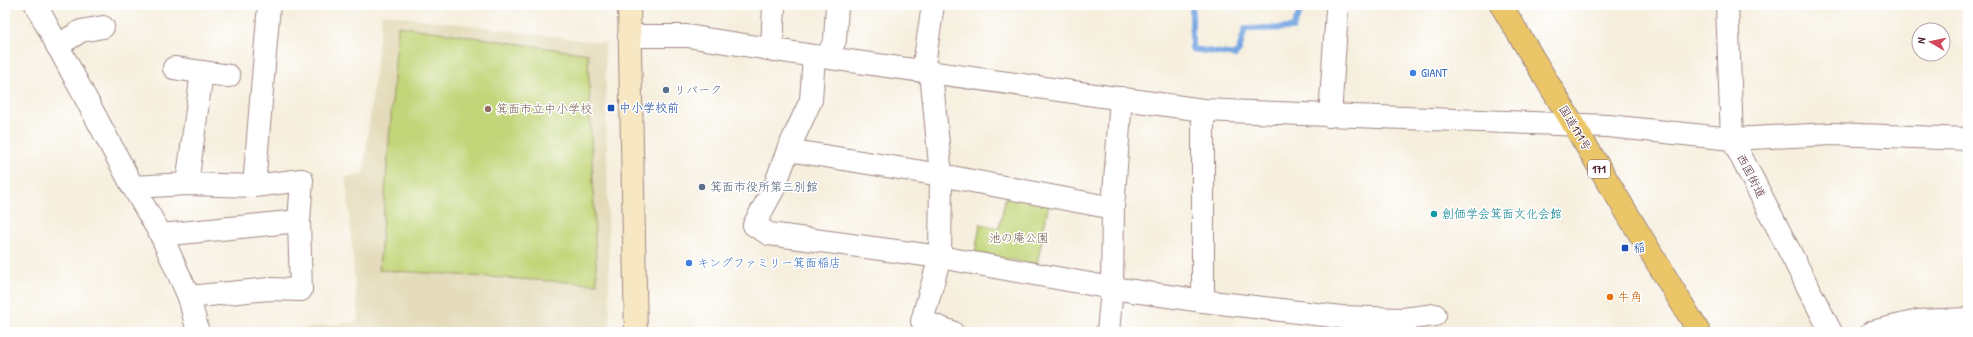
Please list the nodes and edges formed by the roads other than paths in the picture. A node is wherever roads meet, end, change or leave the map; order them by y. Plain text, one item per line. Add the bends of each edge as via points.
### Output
1 (36, 5) edge
2 (269, 5) edge
3 (629, 5) edge
4 (774, 5) edge
5 (837, 5) edge
6 (933, 5) edge
7 (1501, 5) edge
8 (1727, 5) edge
9 (1337, 10) dead end
10 (103, 27) dead end
11 (629, 36) junction
12 (57, 46) junction
13 (772, 50) junction
14 (821, 57) junction
15 (174, 68) dead end
16 (927, 71) junction
17 (202, 72) junction
18 (229, 76) dead end
19 (1121, 98) junction
20 (1203, 110) junction
21 (1330, 116) junction
22 (1572, 125) junction
23 (1732, 139) junction
24 (1968, 139) edge
25 (788, 150) junction
26 (941, 175) junction
27 (187, 184) junction
28 (254, 186) junction
29 (133, 187) junction
30 (1113, 208) junction
31 (299, 221) junction
32 (161, 235) junction
33 (940, 257) junction
34 (1112, 288) junction
35 (189, 297) junction
36 (1203, 301) junction
37 (1435, 315) dead end
38 (1968, 319) edge
39 (1403, 325) edge
40 (198, 332) edge
41 (636, 332) edge
42 (952, 332) edge
43 (1108, 332) edge
44 (1699, 332) edge
45 (1832, 332) edge
46 (1872, 332) edge

1 - 12 street
2 - 28 street
3 - 11 street
4 - 13 street
5 - 14 street via 835,40
6 - 16 street
7 - 22 highway, 国道171号 / 171
8 - 23 street, 西国街道
9 - 21 street
10 - 12 street via 81,31
11 - 13 street via 687,36
11 - 41 street
12 - 29 street
13 - 14 street
14 - 16 street
14 - 25 street via 811,100
15 - 17 street
16 - 19 street
16 - 26 street
17 - 18 street
17 - 27 street
19 - 20 street
19 - 30 street
20 - 21 street
20 - 36 street
21 - 22 street
22 - 23 street via 1608,126
22 - 44 highway, 国道171号 / 171
23 - 24 street via 1832,134
23 - 45 street, 西国街道
25 - 26 street
25 - 33 street via 774,188 754,225 769,234
26 - 30 street
26 - 33 street
27 - 28 street
27 - 29 street
28 - 31 street via 302,180
29 - 32 street
30 - 34 street
31 - 32 street
31 - 35 street via 300,290 269,289
32 - 35 street
33 - 34 street
33 - 42 street via 922,321
34 - 36 street
34 - 43 street
35 - 40 street
36 - 39 street
37 - 39 street
38 - 46 street via 1918,321

